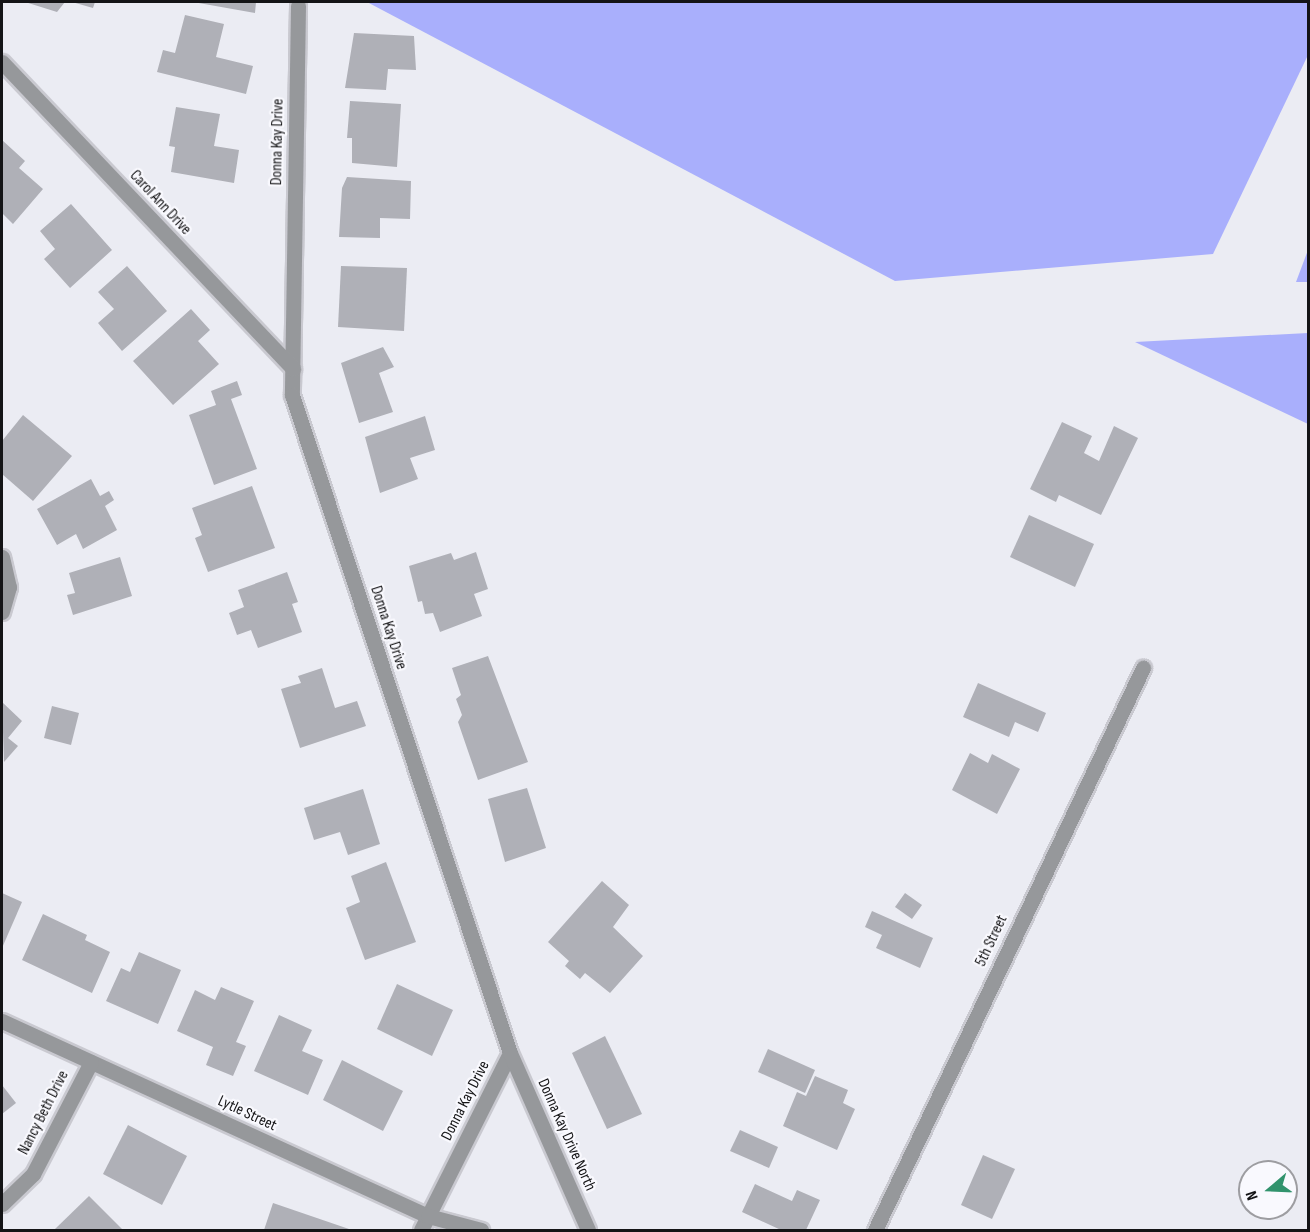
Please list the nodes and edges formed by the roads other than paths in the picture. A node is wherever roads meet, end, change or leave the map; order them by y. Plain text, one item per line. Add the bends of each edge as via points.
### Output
1 (298, 6) dead end
2 (2, 62) edge
3 (293, 369) junction
4 (2, 557) edge
5 (2, 612) edge
6 (1143, 668) dead end
7 (2, 1021) edge
8 (510, 1053) junction
9 (91, 1062) junction
10 (2, 1204) edge
11 (428, 1216) junction
12 (421, 1230) edge
13 (481, 1230) edge
14 (588, 1230) edge
15 (875, 1230) edge

1 - 3 street, Donna Kay Drive
2 - 3 street, Carol Ann Drive
3 - 8 street, Donna Kay Drive via 292,395
4 - 5 street via 9,587
6 - 15 street, 5th Street
7 - 9 street, Lytle Street
8 - 11 street, Donna Kay Drive
8 - 14 street, Donna Kay Drive North
9 - 10 street, Nancy Beth Drive via 33,1174
9 - 11 street, Lytle Street
11 - 12 street, Donna Kay Drive
11 - 13 street, Lytle Street

